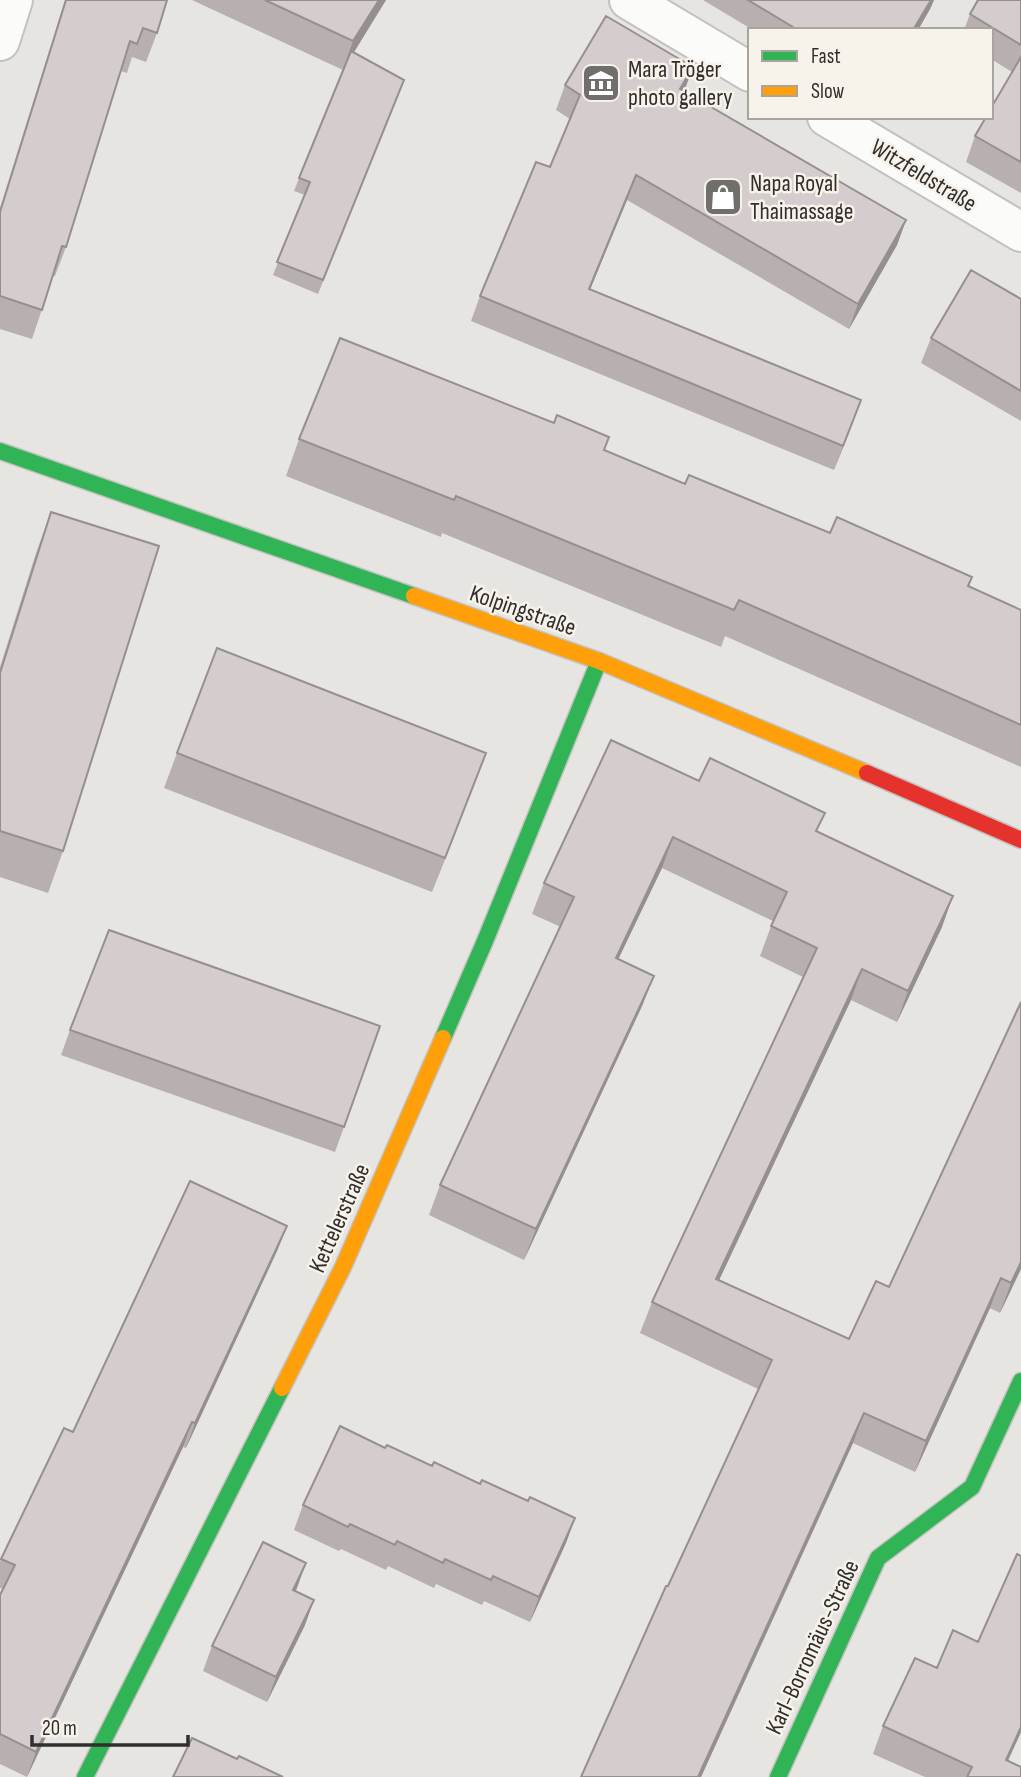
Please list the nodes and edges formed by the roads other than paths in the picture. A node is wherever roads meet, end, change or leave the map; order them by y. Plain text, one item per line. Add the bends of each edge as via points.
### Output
1 (13, 0) edge
2 (629, 0) edge
3 (0, 41) edge
4 (748, 71) edge
5 (830, 119) edge
6 (1021, 232) edge
7 (0, 451) edge
8 (599, 661) junction
9 (1021, 840) edge
10 (1021, 1381) edge
11 (85, 1777) edge
12 (778, 1777) edge

1 - 3 street
2 - 4 street
5 - 6 street, Witzfeldstraße
7 - 8 street, Kolpingstraße
8 - 9 street, Kolpingstraße
8 - 11 street, Kettelerstraße via 485,941 343,1268
10 - 12 street, Karl-Borromäus-Straße via 972,1488 878,1558

